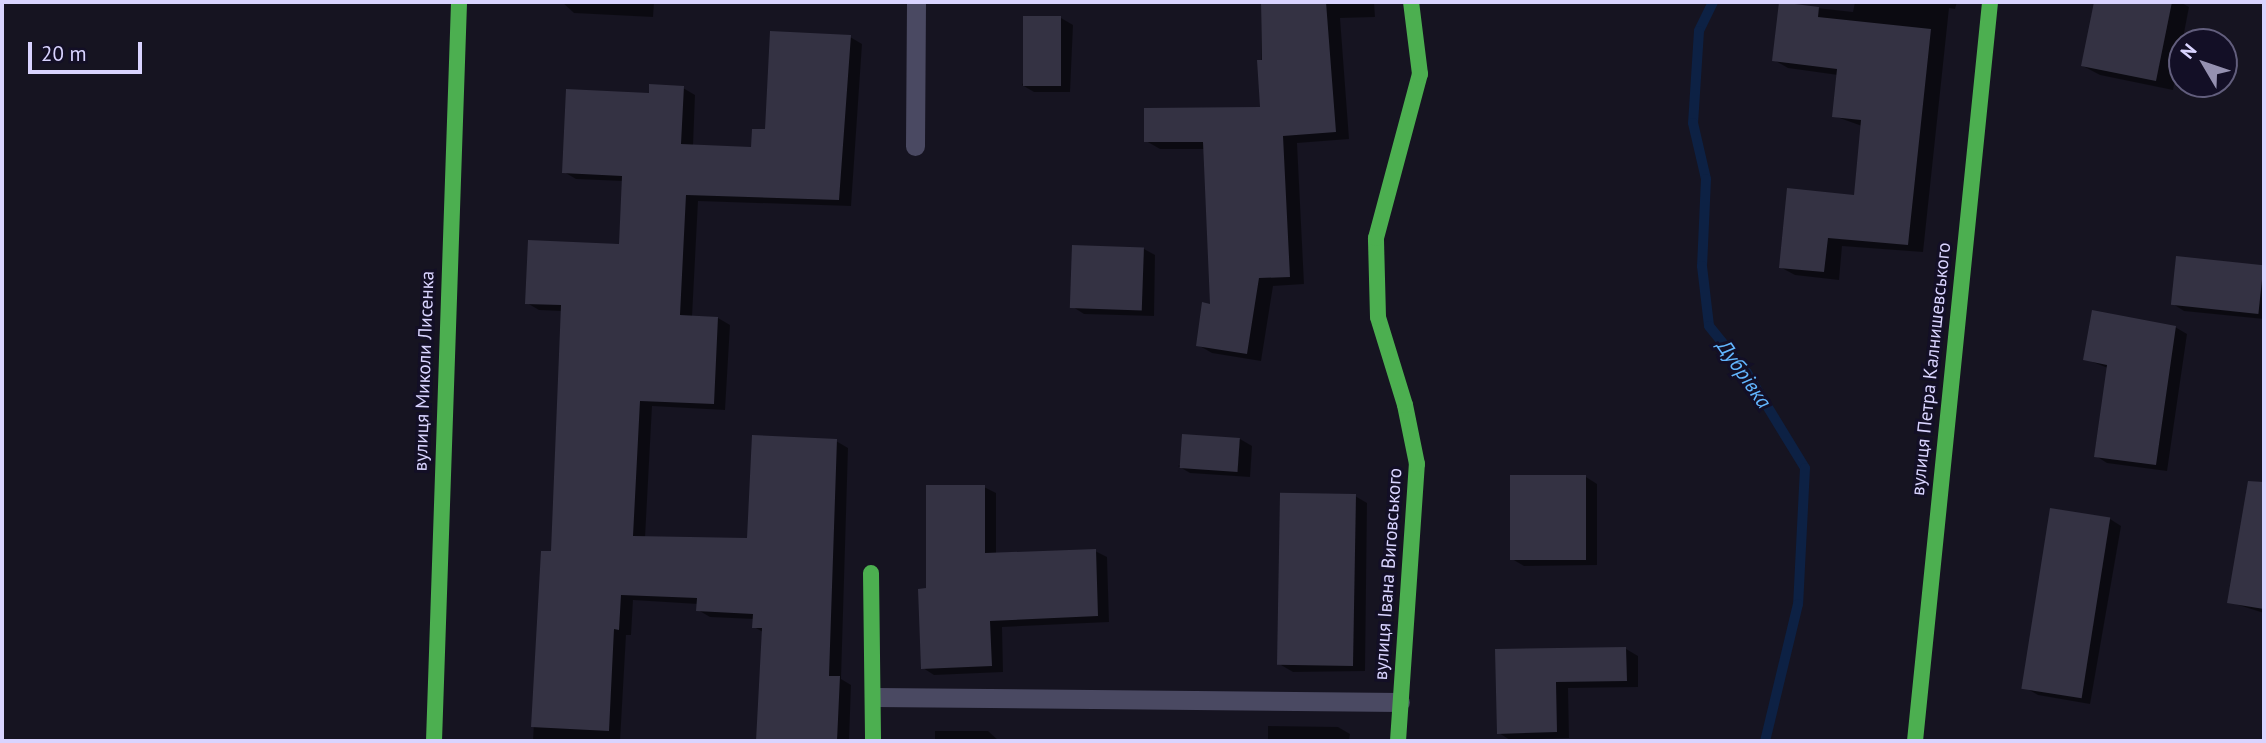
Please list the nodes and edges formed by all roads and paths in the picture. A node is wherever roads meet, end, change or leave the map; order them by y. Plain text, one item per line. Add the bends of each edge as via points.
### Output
1 (459, 2) edge
2 (916, 2) edge
3 (1411, 2) edge
4 (1990, 2) edge
5 (915, 146) dead end
6 (871, 573) dead end
7 (875, 697) junction
8 (1400, 702) junction
9 (434, 741) edge
10 (873, 741) edge
11 (1398, 741) edge
12 (1915, 741) edge

1 - 9 street, вулиця Миколи Лисенка
2 - 5 lane
3 - 8 street, вулиця Івана Виговського via 1420,74 1376,238 1378,317 1405,405 1417,464
4 - 12 street, вулиця Петра Калнишевського
6 - 7 street
7 - 8 lane
7 - 10 street
8 - 11 street, вулиця Івана Виговського

